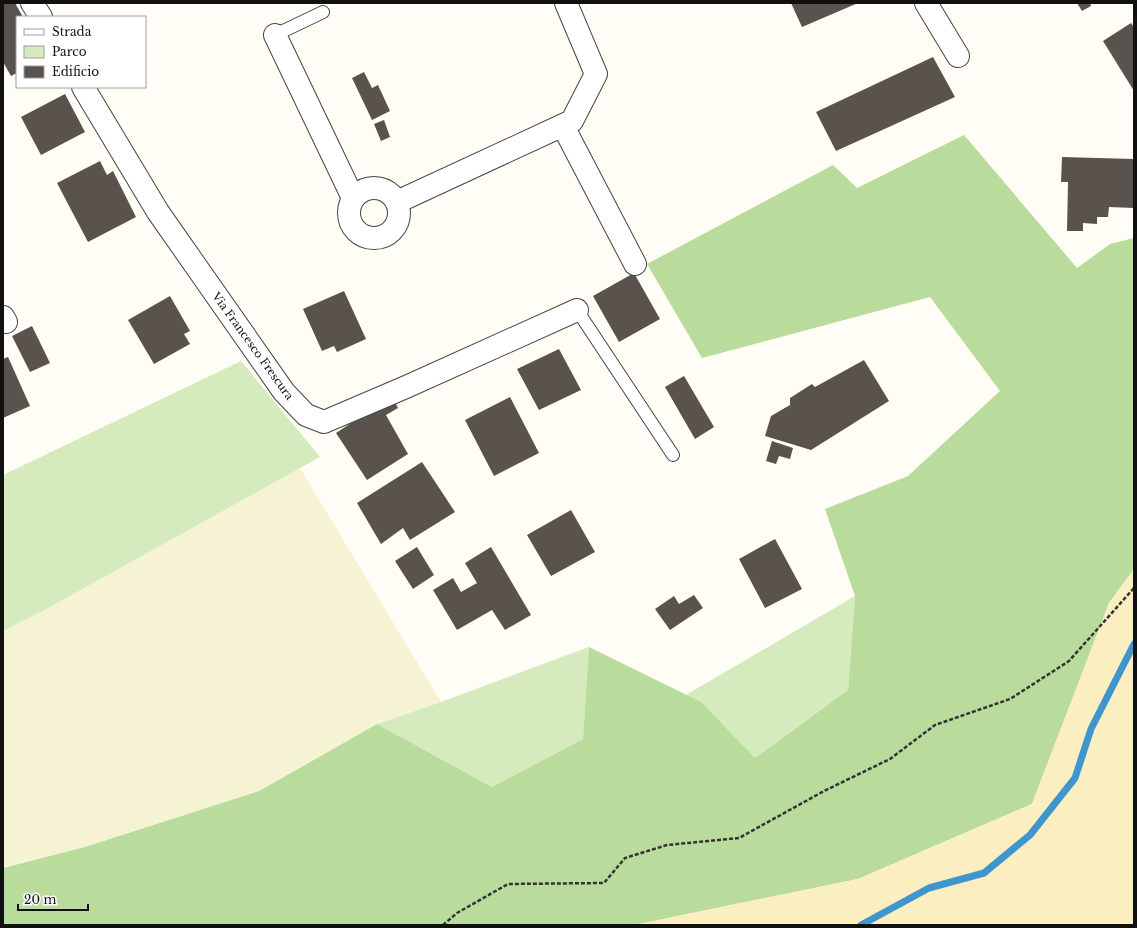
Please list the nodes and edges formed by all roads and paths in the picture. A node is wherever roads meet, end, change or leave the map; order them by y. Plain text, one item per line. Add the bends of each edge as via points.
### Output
1 (32, 3) edge
2 (566, 3) edge
3 (926, 3) edge
4 (323, 12) dead end
5 (40, 16) edge
6 (275, 35) joint
7 (958, 56) dead end
8 (84, 88) edge
9 (563, 126) junction
10 (353, 198) junction
11 (397, 202) junction
12 (635, 264) dead end
13 (577, 310) joint
14 (673, 455) dead end
15 (1134, 588) edge
16 (443, 925) edge

1 - 5 street
2 - 9 street via 596,74 572,121
3 - 7 street
4 - 6 lane
6 - 10 street
8 - 13 street, Via Francesco Frescura via 158,212 284,392 306,415 324,422
9 - 11 street
9 - 12 street
10 - 11 street via 363,190 376,188 388,192
10 - 11 street via 348,210 350,224 358,234 371,239 384,237 394,228 399,216
13 - 14 lane
15 - 16 path via 1069,661 1024,690 1010,698 935,725 890,760 824,791 739,838 667,845 625,858 604,882 508,884 457,913

